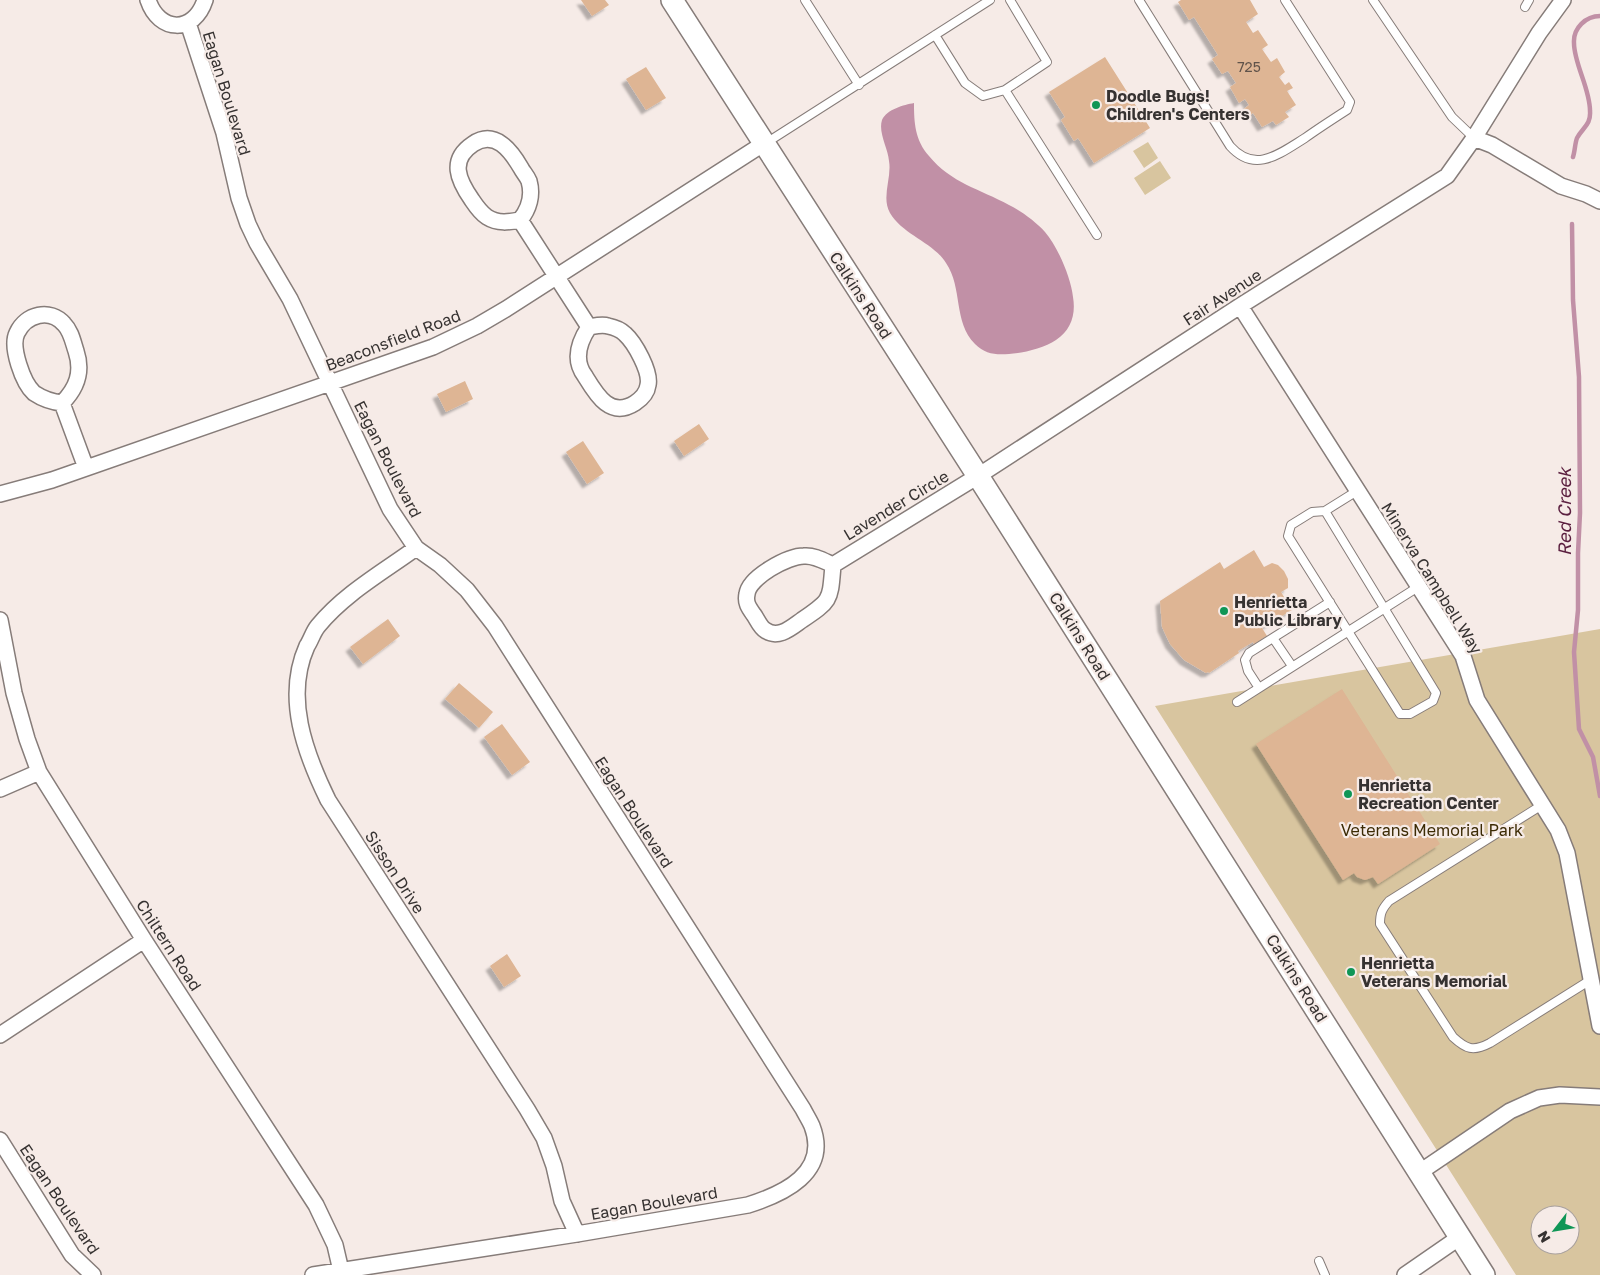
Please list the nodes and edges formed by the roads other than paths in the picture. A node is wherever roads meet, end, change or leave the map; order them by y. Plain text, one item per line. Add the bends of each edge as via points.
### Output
1 (148, 0) edge
2 (205, 0) edge
3 (672, 0) edge
4 (806, 0) edge
5 (990, 0) edge
6 (1010, 0) edge
7 (1138, 0) edge
8 (1285, 0) edge
9 (1373, 0) edge
10 (1563, 0) edge
11 (188, 23) junction
12 (935, 35) junction
13 (859, 85) junction
14 (1005, 90) junction
15 (1474, 138) junction
16 (764, 144) junction
17 (1600, 201) edge
18 (520, 220) junction
19 (1097, 235) dead end
20 (556, 276) junction
21 (1240, 306) junction
22 (589, 326) junction
23 (330, 383) junction
24 (62, 403) junction
25 (86, 468) junction
26 (978, 476) junction
27 (1358, 491) junction
28 (0, 494) edge
29 (1324, 512) junction
30 (416, 548) junction
31 (833, 565) junction
32 (1418, 587) junction
33 (1330, 602) junction
34 (1384, 608) junction
35 (0, 620) edge
36 (1348, 631) junction
37 (1273, 638) junction
38 (1292, 666) junction
39 (1258, 688) junction
40 (1237, 702) dead end
41 (40, 772) junction
42 (0, 790) edge
43 (1542, 805) junction
44 (144, 940) junction
45 (1592, 979) junction
46 (1600, 1026) edge
47 (0, 1035) edge
48 (1600, 1097) edge
49 (0, 1140) edge
50 (1420, 1172) junction
51 (577, 1234) junction
52 (1460, 1237) junction
53 (1318, 1261) dead end
54 (341, 1273) edge
55 (93, 1275) edge
56 (313, 1275) edge
57 (1325, 1275) edge
58 (1405, 1275) edge
59 (1484, 1275) edge

1 - 11 street, Eagan Boulevard via 156,16 165,23 175,26
2 - 11 street, Eagan Boulevard via 197,17
3 - 16 main road, Calkins Road
4 - 13 lane
5 - 12 lane
6 - 14 lane via 1047,62
7 - 8 lane via 1230,146 1236,153 1254,160 1274,157 1347,110 1350,102
9 - 15 lane via 1452,117
10 - 15 street, Fair Avenue
11 - 23 street, Eagan Boulevard via 224,133 248,224 290,299
12 - 13 lane
12 - 14 lane via 965,83 983,96
13 - 16 lane
14 - 19 lane
15 - 17 street via 1492,145 1561,186
15 - 21 street, Fair Avenue via 1447,176
16 - 20 street, Beaconsfield Road
16 - 26 main road, Calkins Road
18 - 18 street via 528,210 529,180 503,144 494,139 474,143 458,165 462,185 487,217 506,223
18 - 20 street
20 - 22 street
20 - 23 street, Beaconsfield Road via 477,326 433,347
21 - 26 street, Fair Avenue
21 - 27 street, Minerva Campbell Way
22 - 22 street via 578,350 582,372 600,399 618,408 628,407 645,394 649,376 645,365 625,334 606,325
23 - 25 street, Beaconsfield Road
23 - 30 street, Eagan Boulevard via 390,508
24 - 24 street via 76,383 80,372 79,360 64,324 48,314 38,315 16,334 16,356 26,384 33,392
24 - 25 street
25 - 28 street, Beaconsfield Road
26 - 31 street, Lavender Circle
26 - 50 main road, Calkins Road
27 - 29 lane
27 - 32 street, Minerva Campbell Way
29 - 33 lane via 1312,512 1291,525 1288,536
29 - 34 lane
30 - 51 street, Sisson Drive via 336,607 316,628 303,655 297,713 314,772 328,800 544,1138 562,1201
30 - 51 street, Eagan Boulevard via 467,590 495,626 812,1127 814,1156 809,1170 788,1189 771,1198 748,1205
31 - 31 street via 806,555 792,557 758,576 746,594 747,604 764,630 784,632 823,606 830,597
32 - 34 lane
32 - 43 street, Minerva Campbell Way via 1463,656 1477,700
33 - 36 lane
33 - 37 lane
34 - 36 lane
34 - 36 lane via 1436,693 1433,701 1410,714 1400,714
35 - 41 street, Chiltern Road via 14,693
36 - 38 lane
37 - 38 lane
37 - 39 lane via 1249,653 1245,660
38 - 39 lane
39 - 40 lane
41 - 42 street
41 - 44 street, Chiltern Road
43 - 45 street, Minerva Campbell Way via 1558,830 1567,853
43 - 45 lane via 1389,901 1382,909 1380,924 1453,1037 1470,1048 1490,1043
44 - 47 street
44 - 54 street, Chiltern Road via 316,1204 335,1245
45 - 46 street, Minerva Campbell Way
48 - 50 street via 1560,1095 1539,1098 1510,1111
49 - 55 street, Eagan Boulevard via 72,1255
50 - 52 main road, Calkins Road
51 - 54 street, Eagan Boulevard
52 - 58 street
52 - 59 main road, Calkins Road
53 - 57 lane
54 - 56 street, Eagan Boulevard

